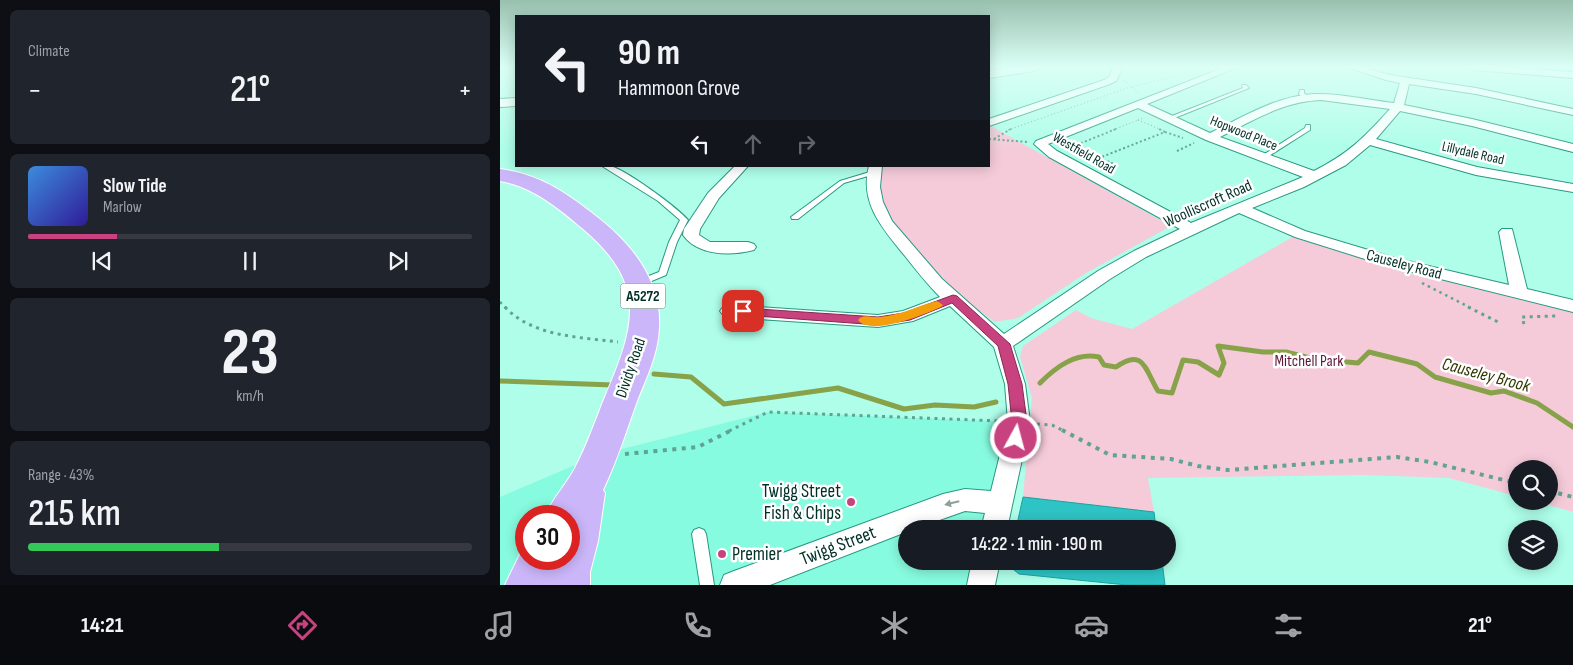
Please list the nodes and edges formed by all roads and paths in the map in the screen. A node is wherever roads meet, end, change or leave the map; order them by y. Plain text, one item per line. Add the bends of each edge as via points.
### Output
1 (1071, 94) edge
2 (1111, 94) edge
3 (1137, 94) edge
4 (1163, 94) edge
5 (1230, 94) edge
6 (1303, 94) edge
7 (1306, 94) edge
8 (1401, 94) edge
9 (1491, 94) edge
10 (1506, 94) edge
11 (1515, 94) edge
12 (1496, 95) junction
13 (515, 102) edge
14 (1143, 102) junction
15 (500, 104) edge
16 (1398, 107) junction
17 (1570, 111) edge
18 (1146, 117) dead end
19 (1170, 118) junction
20 (1138, 120) junction
21 (990, 122) edge
22 (1308, 126) dead end
23 (1210, 137) junction
24 (990, 139) edge
25 (994, 139) junction
26 (1368, 141) junction
27 (1042, 143) junction
28 (1573, 148) edge
29 (1262, 158) junction
30 (607, 167) edge
31 (741, 167) edge
32 (875, 170) edge
33 (500, 175) edge
34 (1314, 176) junction
35 (1573, 188) edge
36 (1241, 208) junction
37 (795, 217) dead end
38 (1191, 229) junction
39 (1507, 232) dead end
40 (748, 247) dead end
41 (1390, 262) junction
42 (639, 282) junction
43 (1519, 294) junction
44 (953, 298) junction
45 (500, 302) edge
46 (1571, 306) edge
47 (729, 311) dead end
48 (1498, 322) dead end
49 (1524, 324) dead end
50 (643, 336) junction
51 (1003, 344) junction
52 (1020, 422) junction
53 (593, 468) junction
54 (1508, 481) edge
55 (1558, 493) edge
56 (1573, 497) edge
57 (1000, 503) junction
58 (572, 505) edge
59 (996, 520) edge
60 (699, 534) dead end
61 (534, 570) edge
62 (984, 570) edge
63 (527, 585) edge
64 (568, 585) edge
65 (707, 585) edge
66 (734, 585) edge
67 (981, 585) edge

1 - 21 street
2 - 25 path via 1011,129
3 - 14 path
4 - 14 street, Westfield Road
5 - 19 lane
6 - 23 street
7 - 16 street
8 - 16 street, Woolliscroft Road
9 - 12 street
10 - 12 street
11 - 17 street via 1561,98
12 - 17 street
13 - 15 street
14 - 19 street, Hopwood Place
14 - 27 street, Westfield Road
16 - 26 street, Woolliscroft Road
16 - 28 street
18 - 20 path
19 - 23 street, Hopwood Place
20 - 20 path via 1111,131 1074,146 1099,158 1165,132
22 - 29 lane
23 - 29 street, Hopwood Place
24 - 25 path
25 - 27 path
26 - 34 street, Woolliscroft Road via 1342,162
26 - 35 street, Lillydale Road via 1476,171
27 - 38 street, Westfield Road via 1045,150
29 - 34 street, Hopwood Place
30 - 42 lane via 646,190 684,220 663,273
31 - 40 street via 700,205 691,235 704,245 728,251
32 - 37 lane via 842,182
32 - 44 street via 873,187 885,222 936,283
33 - 42 main road, Dividy Road / A5272 via 532,182 568,204 614,243 628,260
34 - 36 street, Woolliscroft Road
36 - 38 street, Woolliscroft Road
36 - 41 street, Causeley Road via 1300,234
38 - 51 street, Woolliscroft Road via 1104,275
39 - 43 street
41 - 43 street, Causeley Road
41 - 48 path via 1403,273
42 - 50 main road, Dividy Road / A5272 via 644,299
43 - 46 street, Causeley Road
44 - 47 street via 906,317 878,321 762,306
44 - 51 street
45 - 50 path via 517,319 544,330 627,344 629,337
46 - 49 path via 1571,314 1567,316 1522,317
50 - 53 main road, Dividy Road / A5272
51 - 52 street via 1015,384
52 - 53 path via 768,412 698,447
52 - 54 path via 1052,425 1110,455 1171,459 1218,469 1397,457
52 - 57 street
53 - 58 main road, Dividy Road / A5272
53 - 64 main road, Dividy Road / A5272 via 568,572
55 - 56 path
57 - 59 street
57 -> 66 street, Twigg Street via 965,500 943,506
60 - 65 lane
61 - 63 main road
62 - 67 street

